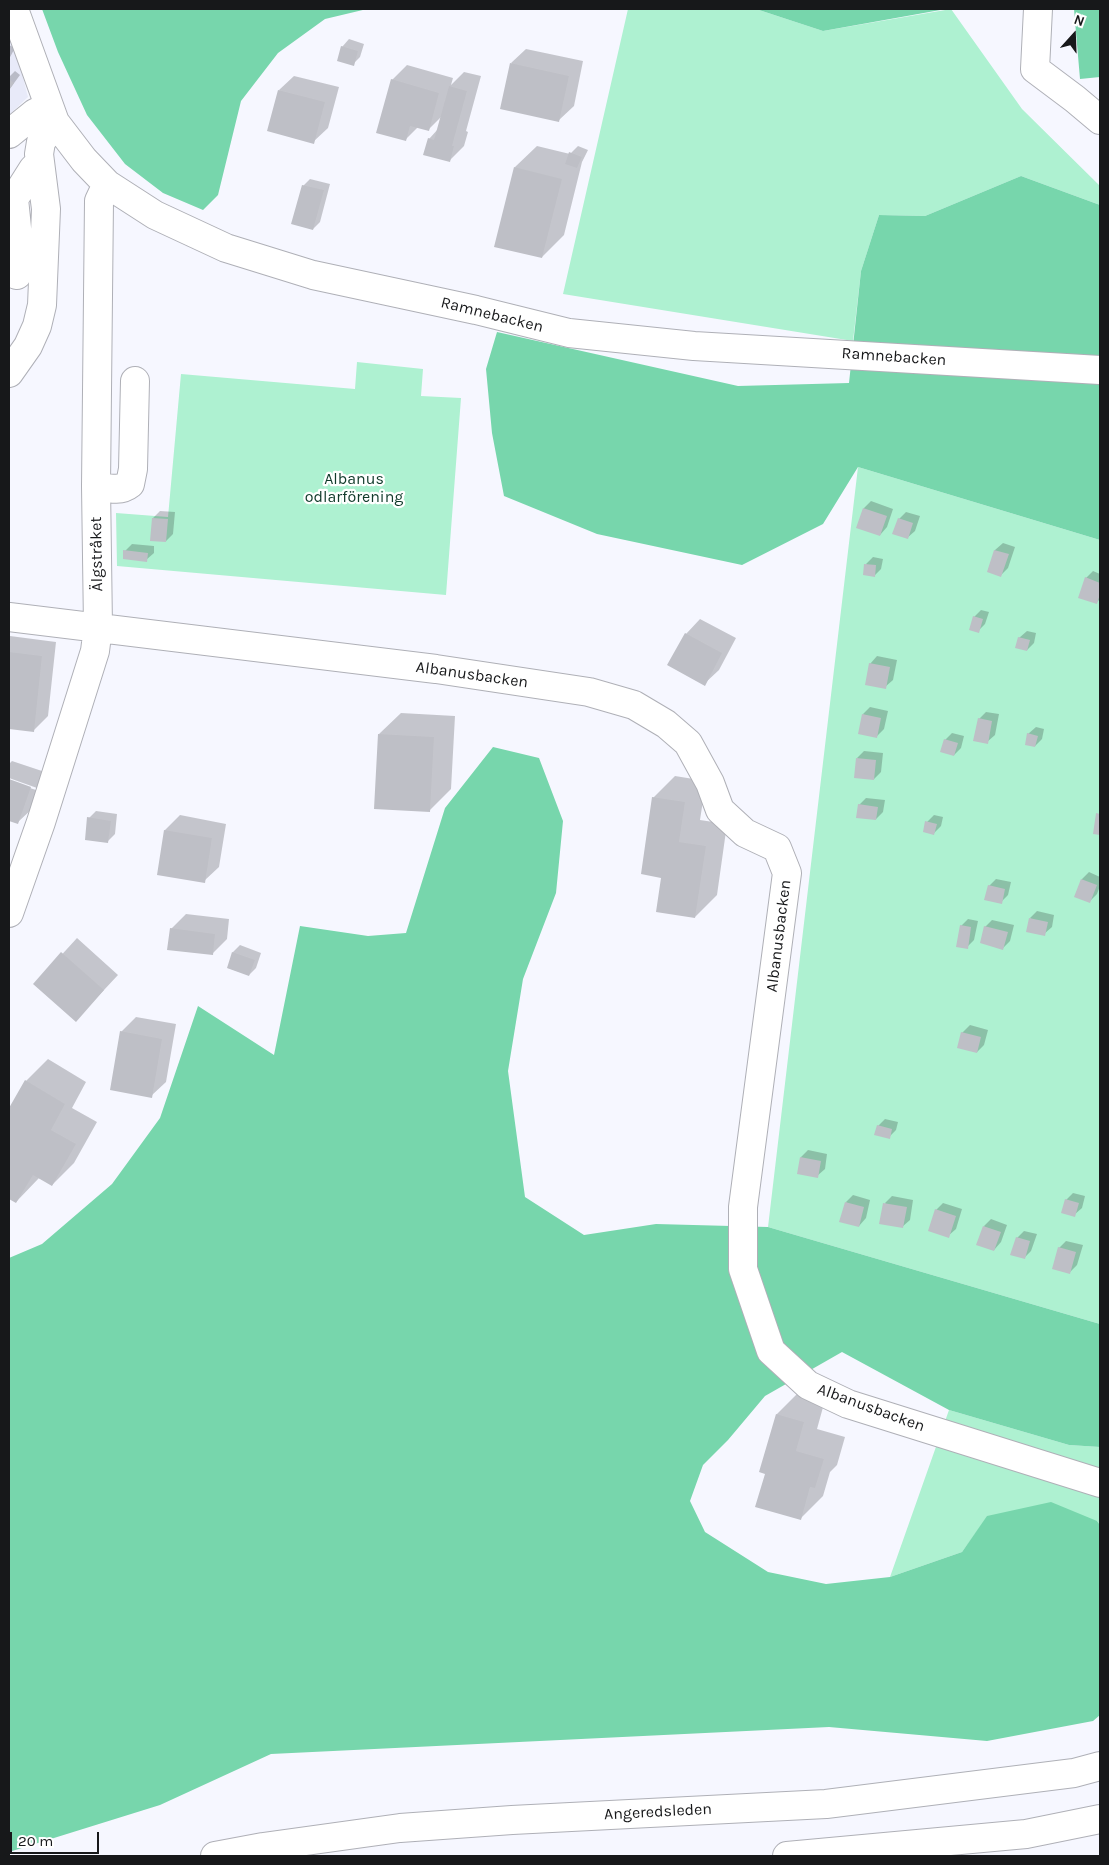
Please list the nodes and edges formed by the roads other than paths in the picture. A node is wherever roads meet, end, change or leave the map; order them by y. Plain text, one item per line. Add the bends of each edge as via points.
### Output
1 (14, 9) edge
2 (1038, 9) edge
3 (52, 114) junction
4 (1100, 120) edge
5 (9, 134) edge
6 (40, 162) junction
7 (107, 184) junction
8 (17, 276) dead end
9 (1100, 370) edge
10 (9, 372) edge
11 (135, 381) dead end
12 (96, 486) junction
13 (9, 617) edge
14 (98, 627) junction
15 (9, 913) edge
16 (1100, 1483) edge
17 (1100, 1766) edge
18 (1100, 1819) edge
19 (215, 1856) edge
20 (787, 1856) edge

1 - 3 main road, Ramnebacken
2 - 4 main road via 1035,69
3 - 5 main road via 35,113
3 - 6 main road via 40,142
3 - 7 main road, Ramnebacken via 75,148
6 - 8 main road via 14,199 19,247
6 - 10 main road via 46,209 42,304 38,326
7 - 9 main road, Ramnebacken via 155,215 226,248 313,275 476,310 569,334 694,346
7 - 12 main road, Älgstråket via 99,200
11 - 12 main road via 130,484 116,489
12 - 14 main road, Älgstråket
13 - 14 main road, Albanusbacken
14 - 15 main road, Älgstråket via 95,651
14 - 16 main road, Albanusbacken via 431,668 589,692 634,705 666,724 688,744 710,783 720,810 745,833 777,848 787,873 743,1207 743,1269 771,1351 808,1386 848,1404
17 - 19 main road, Angeredsleden via 1074,1773 826,1804 400,1828
18 - 20 main road via 1026,1834

